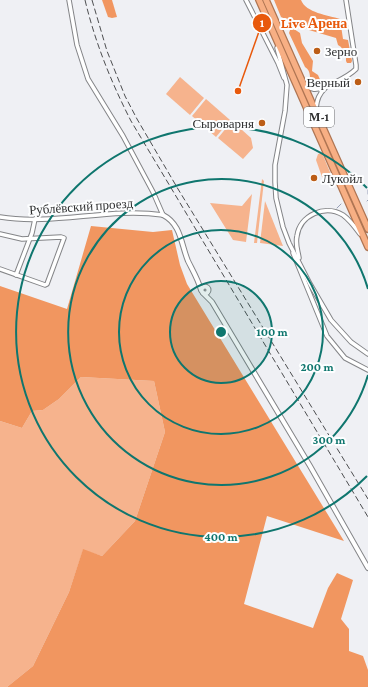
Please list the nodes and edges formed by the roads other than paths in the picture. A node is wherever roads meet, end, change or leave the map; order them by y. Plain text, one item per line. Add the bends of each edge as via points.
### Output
1 (69, 0) edge
2 (246, 0) edge
3 (259, 0) edge
4 (266, 0) edge
5 (346, 0) edge
6 (273, 35) junction
7 (304, 85) junction
8 (327, 86) junction
9 (286, 101) junction
10 (316, 111) junction
11 (163, 214) junction
12 (0, 217) edge
13 (35, 219) junction
14 (368, 228) edge
15 (0, 234) edge
16 (30, 238) junction
17 (364, 239) junction
18 (289, 243) junction
19 (368, 247) edge
20 (301, 265) junction
21 (0, 269) edge
22 (16, 275) junction
23 (197, 278) junction
24 (208, 288) junction
25 (202, 292) junction
26 (212, 302) junction
27 (368, 354) edge
28 (368, 370) edge
29 (368, 568) edge

1 - 11 street via 77,45 88,79 123,136
2 - 9 street via 284,77
3 - 6 highway, М-1
4 - 7 highway, М-1
5 - 8 street via 356,69
6 - 9 street via 286,78
6 - 17 highway, М-1
7 - 8 street via 312,89
7 - 10 highway, М-1
8 - 10 street via 317,98
9 - 18 street via 275,182 278,208
10 - 14 highway, М-1
11 - 13 street, Рублёвский проезд via 133,212
11 - 23 street via 176,227
12 - 13 street, Рублёвский проезд
13 - 16 street
15 - 16 street via 22,239
16 - 22 street
16 - 22 street via 64,238 47,284
17 - 19 highway, М-1
17 - 20 street via 344,216 325,211 314,213 304,221 298,231 296,245
18 - 20 street
18 - 28 street via 327,336 345,358
20 - 27 street via 331,320 351,342
21 - 22 street
23 - 24 street
23 - 25 street
24 - 25 street via 207,293
24 - 26 street
25 - 26 street
26 - 29 street

